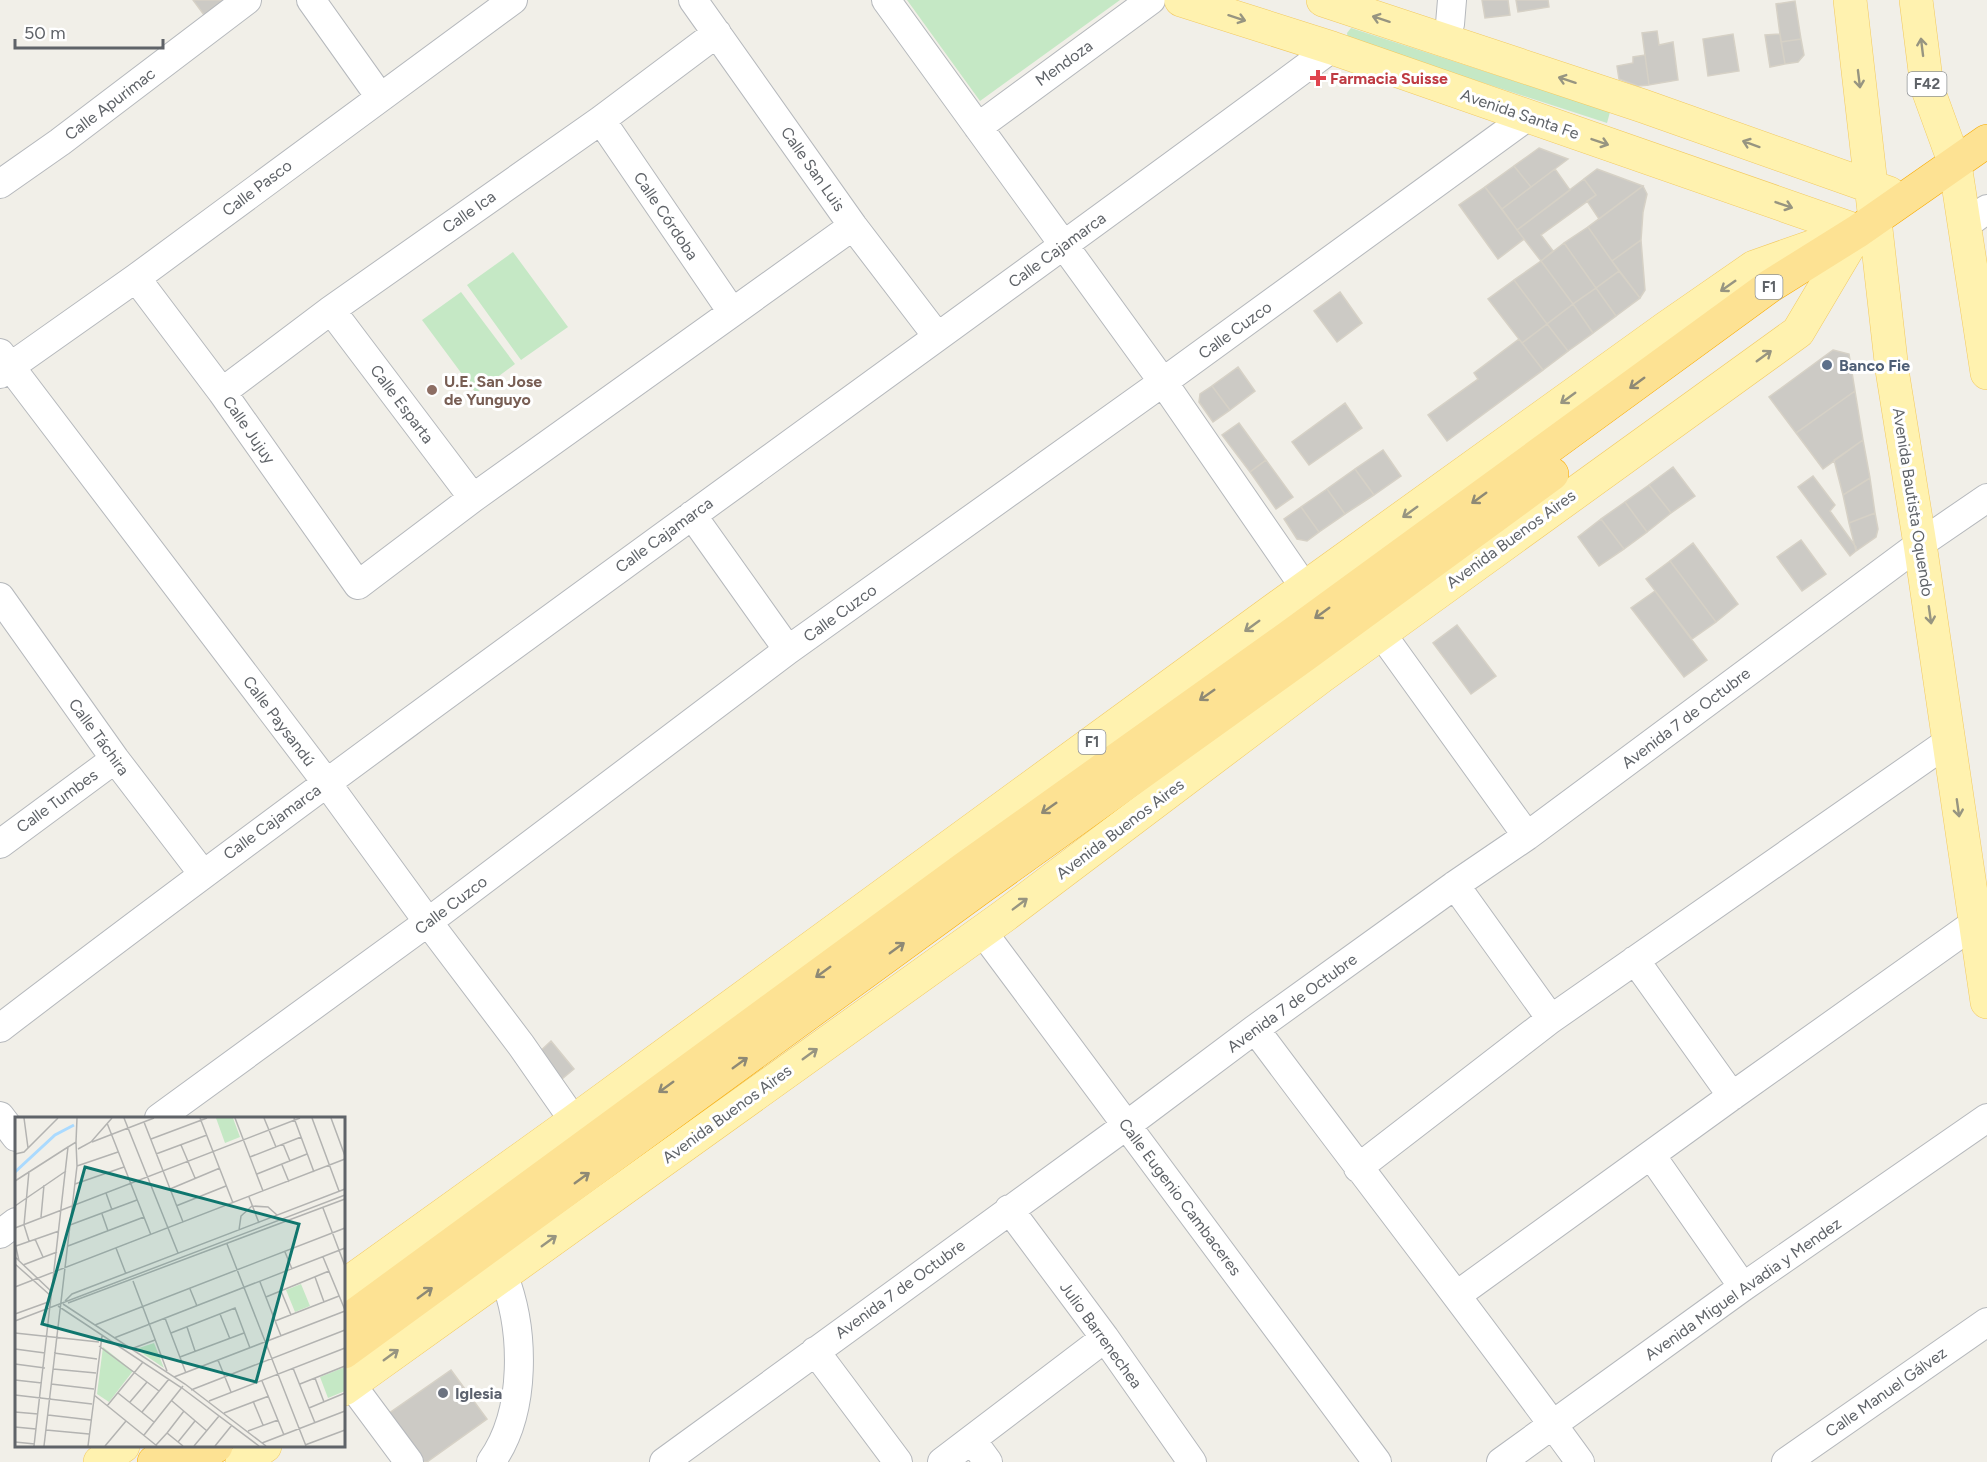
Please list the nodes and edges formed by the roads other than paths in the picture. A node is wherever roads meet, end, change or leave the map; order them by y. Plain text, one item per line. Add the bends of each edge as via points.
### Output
1 (247, 0) edge
2 (311, 0) edge
3 (513, 0) edge
4 (693, 0) edge
5 (886, 0) edge
6 (1151, 0) edge
7 (1181, 0) edge
8 (1323, 0) edge
9 (1452, 0) edge
10 (1850, 0) edge
11 (1916, 0) edge
12 (717, 33) junction
13 (1444, 39) junction
14 (1332, 48) junction
15 (380, 97) junction
16 (1527, 117) junction
17 (601, 120) junction
18 (978, 127) junction
19 (1987, 141) edge
20 (1954, 164) junction
21 (0, 184) edge
22 (1871, 187) junction
23 (1905, 198) junction
24 (1866, 225) junction
25 (853, 226) junction
26 (1977, 239) edge
27 (1064, 246) junction
28 (136, 278) junction
29 (1982, 308) edge
30 (331, 310) junction
31 (732, 312) junction
32 (937, 336) junction
33 (3, 364) edge
34 (1987, 374) edge
35 (1163, 382) junction
36 (222, 392) junction
37 (473, 498) junction
38 (1987, 498) edge
39 (692, 515) junction
40 (1920, 544) junction
41 (1305, 588) junction
42 (0, 597) edge
43 (1381, 633) junction
44 (788, 650) junction
45 (1948, 742) junction
46 (115, 759) junction
47 (326, 782) junction
48 (1527, 836) junction
49 (0, 844) edge
50 (203, 874) junction
51 (1455, 885) junction
52 (428, 922) junction
53 (1975, 923) junction
54 (982, 931) junction
55 (1635, 960) junction
56 (1987, 1002) edge
57 (1551, 1019) junction
58 (0, 1028) edge
59 (1255, 1029) junction
60 (1732, 1096) junction
61 (0, 1116) edge
62 (162, 1117) edge
63 (1987, 1118) edge
64 (574, 1121) junction
65 (1126, 1125) junction
66 (15, 1136) edge
67 (1651, 1155) junction
68 (1358, 1168) junction
69 (1009, 1209) junction
70 (15, 1223) edge
71 (0, 1234) edge
72 (503, 1274) junction
73 (345, 1285) edge
74 (1743, 1287) junction
75 (1457, 1295) junction
76 (345, 1322) edge
77 (1987, 1323) edge
78 (1105, 1338) junction
79 (345, 1351) edge
80 (815, 1351) junction
81 (347, 1387) edge
82 (1553, 1424) junction
83 (122, 1447) edge
84 (176, 1447) edge
85 (215, 1447) edge
86 (264, 1447) edge
87 (980, 1451) edge
88 (100, 1462) edge
89 (154, 1462) edge
90 (193, 1462) edge
91 (242, 1462) edge
92 (409, 1462) edge
93 (491, 1462) edge
94 (664, 1462) edge
95 (898, 1462) edge
96 (942, 1462) edge
97 (1192, 1462) edge
98 (1377, 1462) edge
99 (1502, 1462) edge
100 (1580, 1462) edge
101 (1786, 1462) edge

1 - 21 street, Calle Apurimac
2 - 15 street
3 - 15 street, Calle Pasco
4 - 12 street, Calle San Luis
5 - 18 street
6 - 18 street, Mendoza
7 -> 14 main road, Avenida Santa Fe
13 -> 8 main road
9 - 13 street
10 -> 22 main road, Avenida Bautista Oquendo
20 -> 11 main road, F42 via 1927,87
12 - 17 street, Calle Ica
12 - 25 street, Calle San Luis
22 -> 13 main road
14 - 16 main road, Avenida Santa Fe
14 - 27 street, Calle Cajamarca
15 - 28 street, Calle Pasco
16 -> 24 main road, Avenida Santa Fe
16 - 35 street, Calle Cuzco
17 - 30 street, Calle Ica
17 - 31 street, Calle Córdoba
18 - 27 street
19 - 20 highway, Avenida Buenos Aires / F1
20 - 23 highway, Avenida Buenos Aires / F1
20 - 26 main road, F42
22 - 23 main road
22 - 24 main road, Avenida Bautista Oquendo
23 - 24 highway, Avenida Buenos Aires / F1
24 - 40 main road, Avenida Bautista Oquendo
24 -> 41 main road, Avenida Buenos Aires / F1 via 1754,267
43 -> 24 main road, Avenida Buenos Aires via 1798,332
24 -> 76 highway, Avenida Buenos Aires / F1 via 1742,306 1289,637 965,867
79 -> 24 highway, Avenida Buenos Aires / F1 via 1699,365 1786,300
25 - 31 street
25 - 32 street, Calle San Luis
26 - 29 main road, F42
27 - 32 street, Calle Cajamarca
27 - 35 street
28 - 33 street, Calle Pasco
28 - 36 street, Calle Jujuy
29 - 34 main road, F42
30 - 36 street, Calle Ica
30 - 37 street, Calle Esparta
31 - 37 street
32 - 39 street, Calle Cajamarca
33 - 47 street, Calle Paysandú
35 - 41 street
35 - 44 street, Calle Cuzco
36 - 37 street, Calle Jujuy via 358,585
38 - 40 street, Avenida 7 de Octubre
39 - 44 street
39 - 47 street, Calle Cajamarca
40 -> 45 main road, Avenida Bautista Oquendo
40 - 48 street, Avenida 7 de Octubre
41 -> 64 main road, Avenida Buenos Aires / F1
42 - 46 street, Calle Táchira
43 - 48 street
54 -> 43 main road, Avenida Buenos Aires
44 - 52 street, Calle Cuzco
45 -> 53 main road, Avenida Bautista Oquendo
45 - 55 street
46 - 49 street, Calle Tumbes
46 - 50 street, Calle Táchira
47 - 50 street, Calle Cajamarca
47 - 52 street, Calle Paysandú
48 - 51 street, Avenida 7 de Octubre
50 - 58 street, Calle Cajamarca
51 - 57 street
51 - 59 street, Avenida 7 de Octubre
52 - 62 street, Calle Cuzco
52 - 64 street, Calle Paysandú
53 - 56 main road, Avenida Bautista Oquendo
53 - 60 street
54 - 65 street, Calle Eugenio Cambaceres
72 -> 54 main road, Avenida Buenos Aires
55 - 57 street
55 - 60 street
57 - 68 street
59 - 65 street, Avenida 7 de Octubre
59 - 68 street
60 - 67 street
61 - 66 street
63 - 74 street, Avenida Miguel Avadia y Mendez
64 - 73 main road, Avenida Buenos Aires / F1
65 - 69 street, Avenida 7 de Octubre
65 - 98 street, Calle Eugenio Cambaceres
67 - 74 street
67 - 75 street
68 - 75 street
69 - 78 street, Julio Barrenechea
69 - 80 street, Avenida 7 de Octubre
70 - 71 street
81 -> 72 main road, Avenida Buenos Aires
72 - 93 street via 518,1327 516,1405 502,1447
74 - 82 street, Avenida Miguel Avadia y Mendez
75 - 82 street
77 - 101 street, Calle Manuel Gálvez
78 - 87 street
78 - 97 street, Julio Barrenechea
80 - 94 street, Avenida 7 de Octubre
80 - 95 street
81 - 92 street
82 - 99 street, Avenida Miguel Avadia y Mendez
82 - 100 street
83 - 88 main road
84 - 89 highway
85 - 90 highway
86 - 91 main road
87 - 96 street

